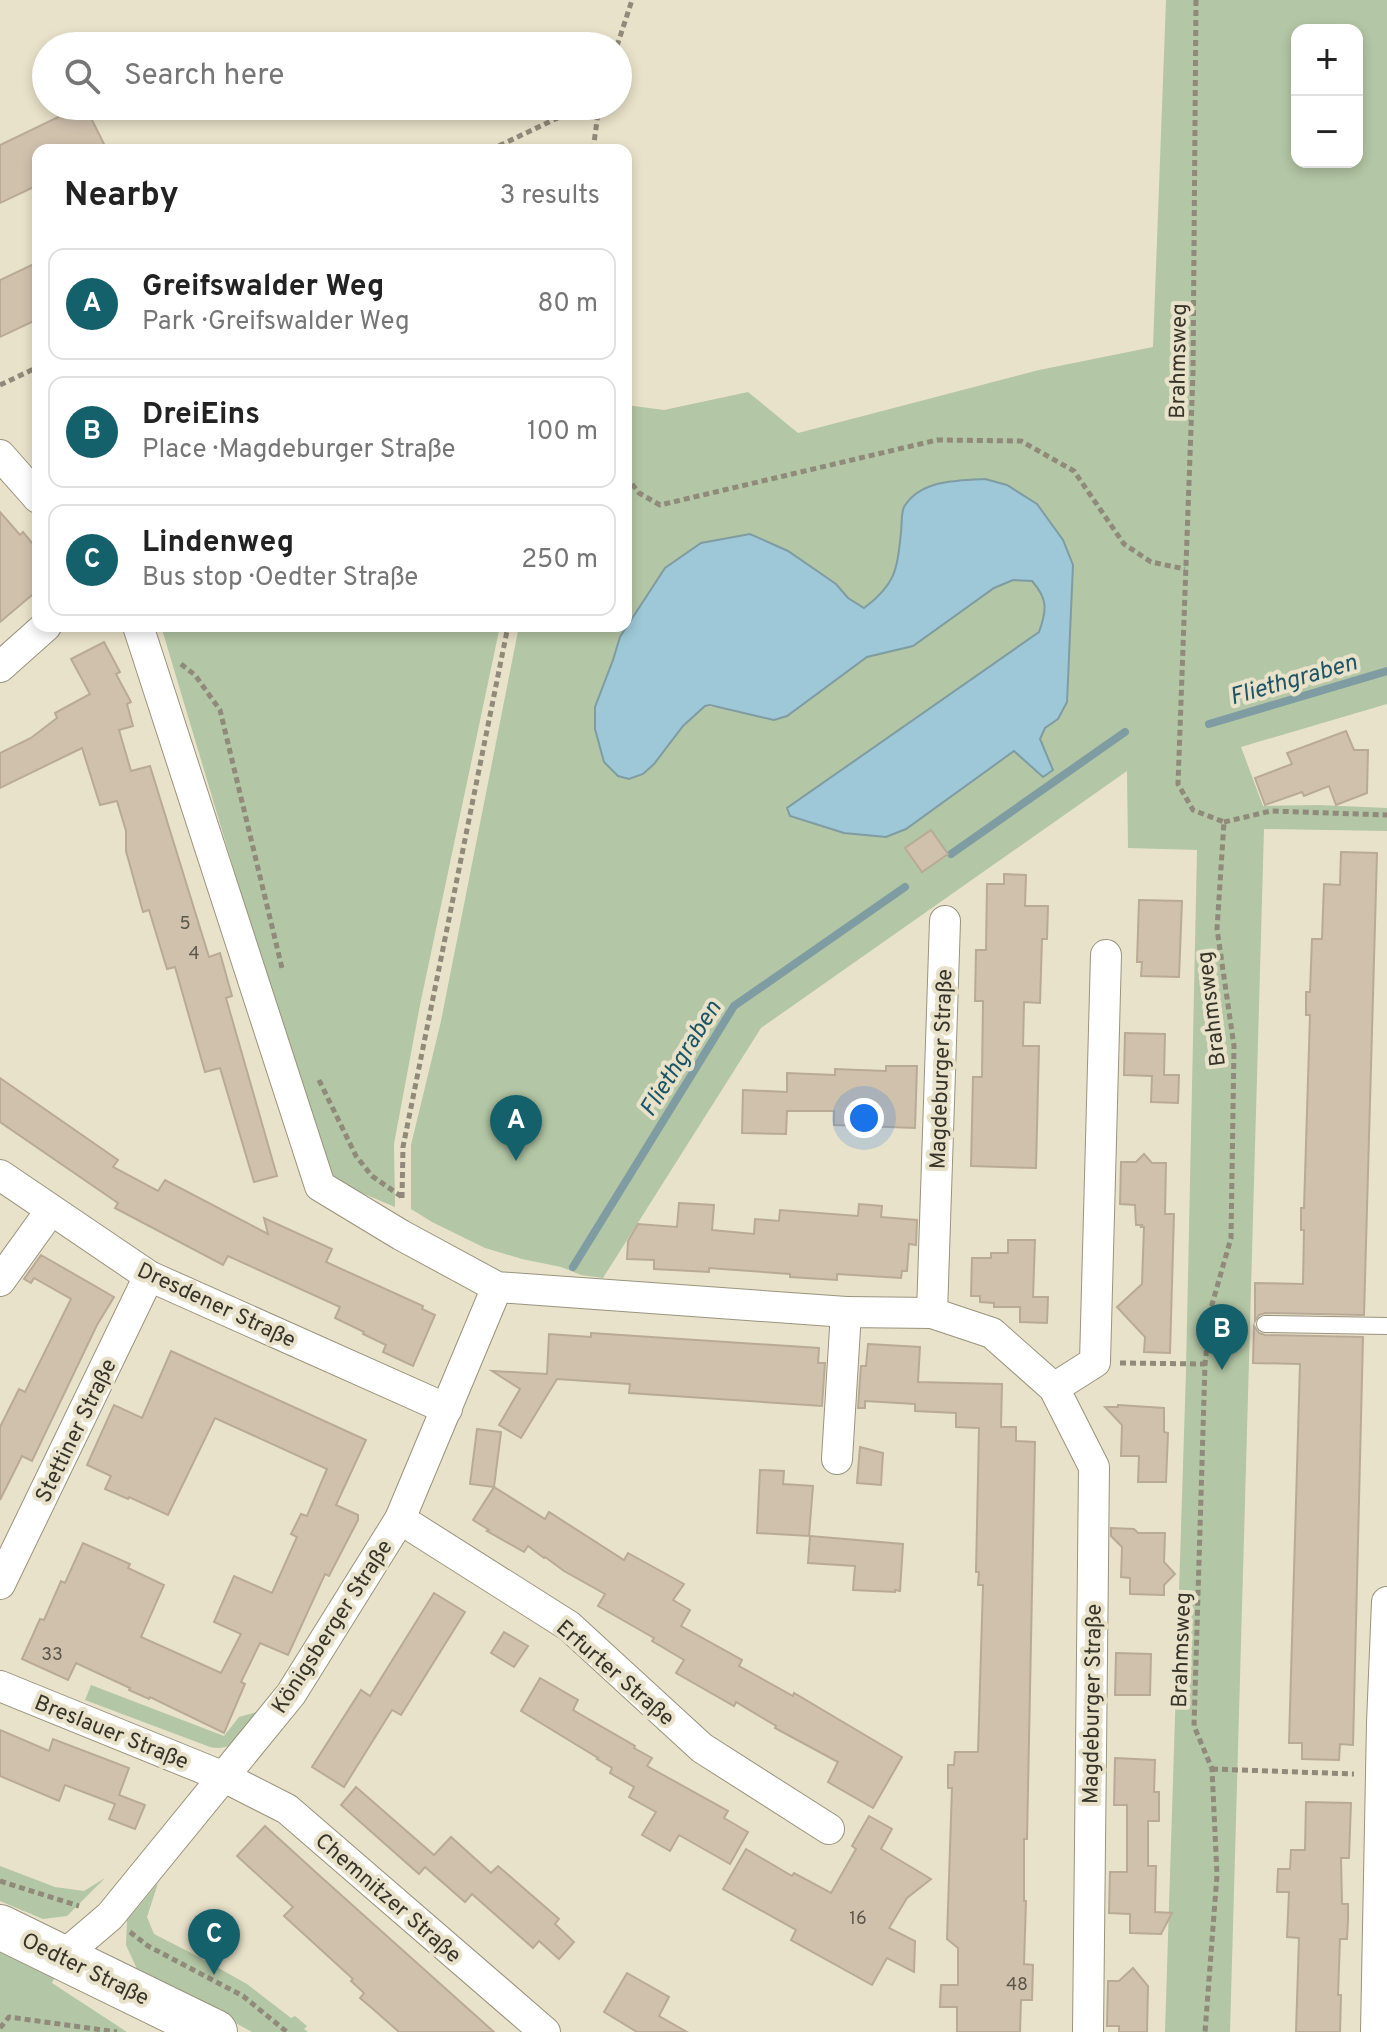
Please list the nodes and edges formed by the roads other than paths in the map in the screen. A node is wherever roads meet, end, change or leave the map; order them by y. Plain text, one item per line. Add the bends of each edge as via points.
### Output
1 (0, 455) edge
2 (32, 491) edge
3 (39, 632) edge
4 (142, 638) edge
5 (0, 667) edge
6 (945, 921) dead end
7 (1106, 955) dead end
8 (0, 1175) edge
9 (51, 1210) junction
10 (149, 1276) junction
11 (0, 1281) edge
12 (497, 1287) junction
13 (846, 1312) junction
14 (932, 1313) junction
15 (1265, 1324) dead end
16 (1387, 1326) edge
17 (1054, 1388) junction
18 (447, 1409) junction
19 (837, 1459) dead end
20 (400, 1519) junction
21 (0, 1584) edge
22 (1387, 1602) edge
23 (0, 1686) edge
24 (1385, 1723) edge
25 (224, 1777) junction
26 (829, 1829) dead end
27 (0, 1927) edge
28 (63, 1956) junction
29 (1088, 2031) edge
30 (215, 2032) edge
31 (545, 2032) edge
32 (1376, 2032) edge

1 - 2 street
3 - 5 street
4 - 12 street via 320,1186
6 - 14 street, Magdeburger Straße
7 - 17 street via 1095,1362
8 - 9 street, Dresdener Straße
9 - 10 street, Dresdener Straße
9 - 11 street
10 - 18 street, Dresdener Straße
10 - 21 street, Stettiner Straße
12 - 13 street, Magdeburger Straße
12 - 18 street, Königsberger Straße
13 - 14 street, Magdeburger Straße
13 - 19 street
14 - 17 street, Magdeburger Straße via 992,1333
15 - 16 lane
17 - 29 street, Magdeburger Straße via 1094,1467
18 - 20 street, Königsberger Straße
20 - 25 street, Königsberger Straße via 291,1694
20 - 26 street, Erfurter Straße via 569,1626 702,1748
22 - 24 street
23 - 25 street, Breslauer Straße
24 - 32 street
25 - 28 street, Königsberger Straße via 110,1916
25 - 31 street, Chemnitzer Straße via 287,1809
27 - 28 main road, Oedter Straße
28 - 30 main road, Oedter Straße

